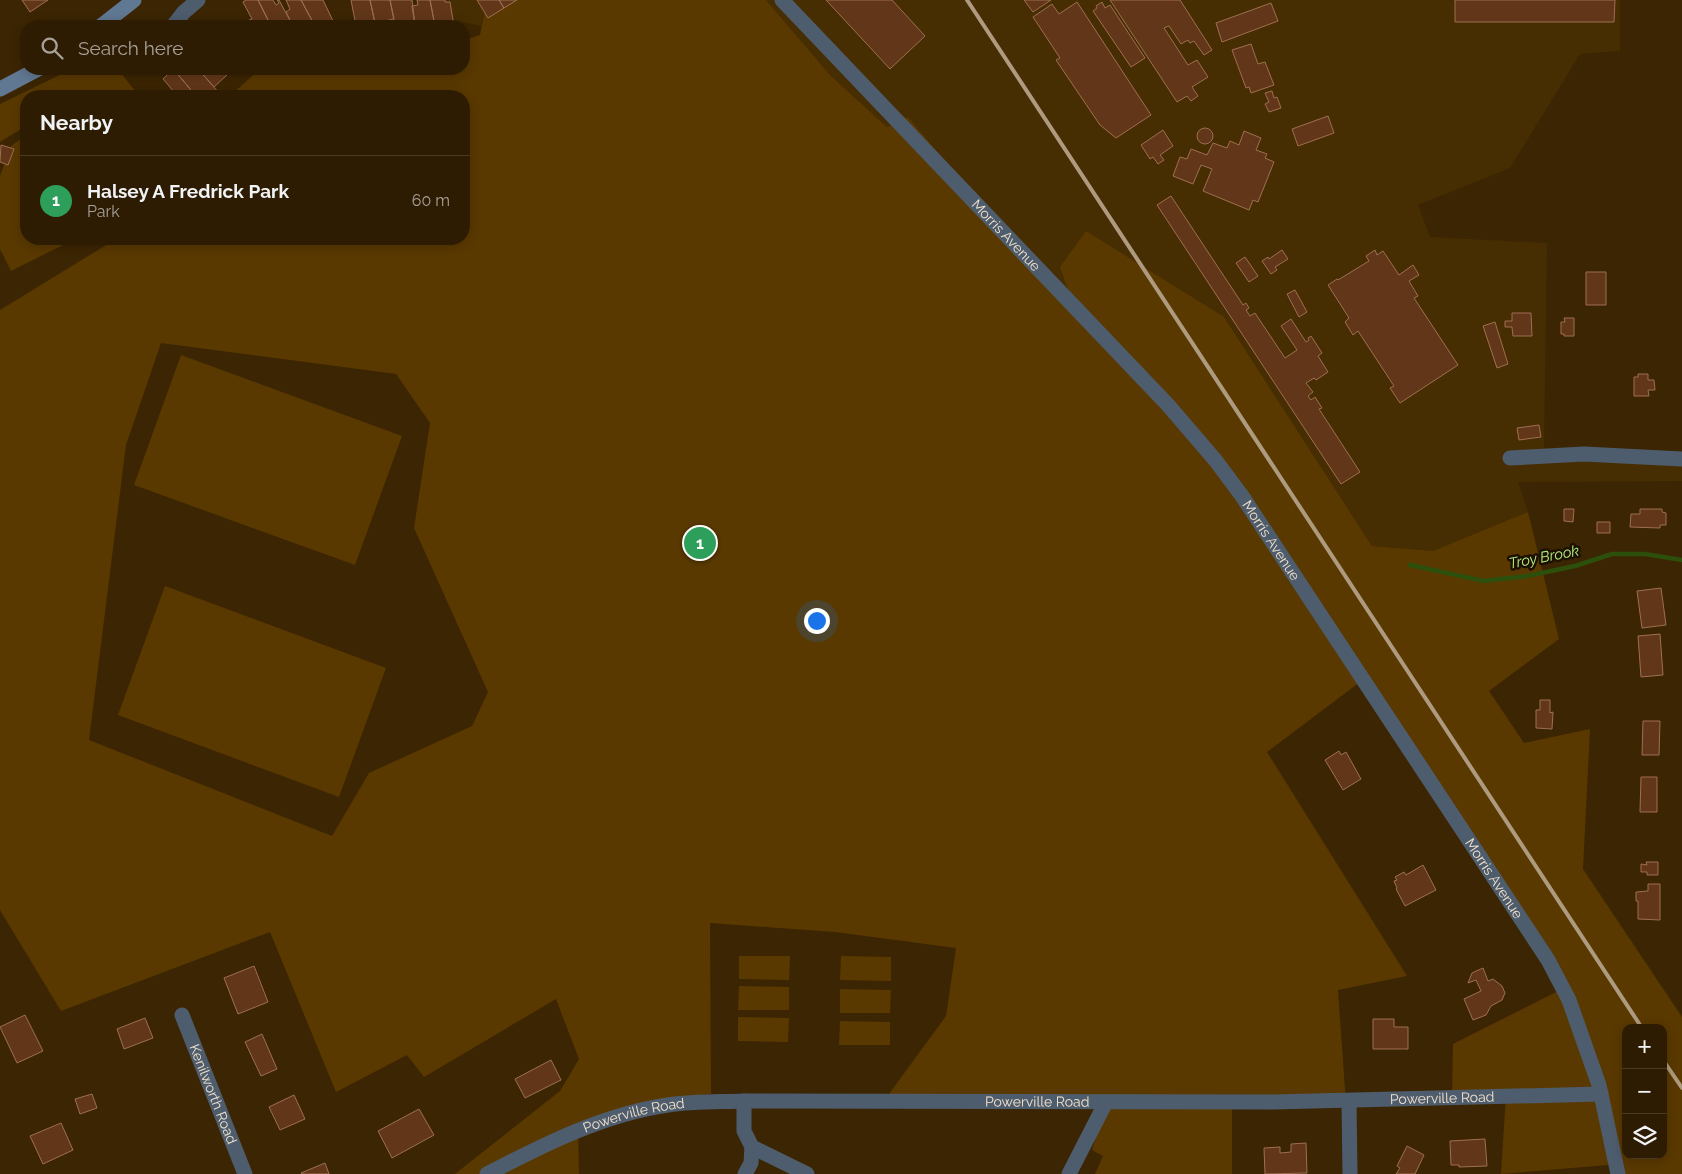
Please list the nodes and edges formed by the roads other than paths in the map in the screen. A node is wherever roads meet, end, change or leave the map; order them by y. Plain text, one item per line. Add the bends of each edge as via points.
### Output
1 (134, 0) edge
2 (198, 0) edge
3 (782, 0) edge
4 (112, 20) edge
5 (178, 20) edge
6 (27, 75) edge
7 (0, 89) edge
8 (1510, 458) dead end
9 (1682, 459) edge
10 (182, 1015) dead end
11 (1601, 1094) junction
12 (744, 1101) junction
13 (1349, 1101) junction
14 (1106, 1102) junction
15 (752, 1147) junction
16 (245, 1174) edge
17 (487, 1174) edge
18 (746, 1174) edge
19 (808, 1174) edge
20 (1069, 1174) edge
21 (1350, 1174) edge
22 (1618, 1174) edge

1 - 4 main road
2 - 5 street
3 - 11 street, Morris Avenue via 1168,405 1216,460 1548,960 1569,1000
6 - 7 main road
8 - 9 street via 1584,454
10 - 16 street, Kenilworth Road
11 - 13 street, Powerville Road
11 - 22 street, Morris Avenue
12 - 14 street, Powerville Road
12 - 15 street via 744,1131
12 - 17 street, Powerville Road via 668,1105 629,1114 540,1147
13 - 14 street, Powerville Road
13 - 21 street
14 - 20 street
15 - 18 street
15 - 19 street

